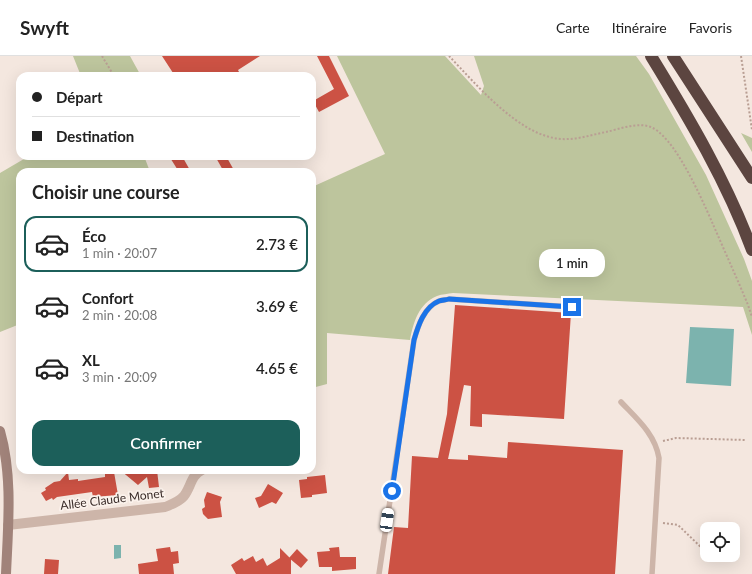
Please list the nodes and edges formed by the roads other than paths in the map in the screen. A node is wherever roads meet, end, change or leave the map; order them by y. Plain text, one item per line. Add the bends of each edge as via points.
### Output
1 (651, 56) edge
2 (672, 56) edge
3 (752, 178) edge
4 (752, 250) edge
5 (572, 307) dead end
6 (621, 402) dead end
7 (0, 431) edge
8 (197, 474) edge
9 (8, 525) junction
10 (6, 574) edge
11 (379, 574) edge
12 (652, 574) edge

1 - 4 highway via 709,157
2 - 3 highway
5 - 11 lane via 449,299 439,301 423,317 414,340
6 - 12 lane via 650,433 660,458
7 - 9 street via 8,473
8 - 9 street, Allée Claude Monet via 185,494 165,507
9 - 10 street

